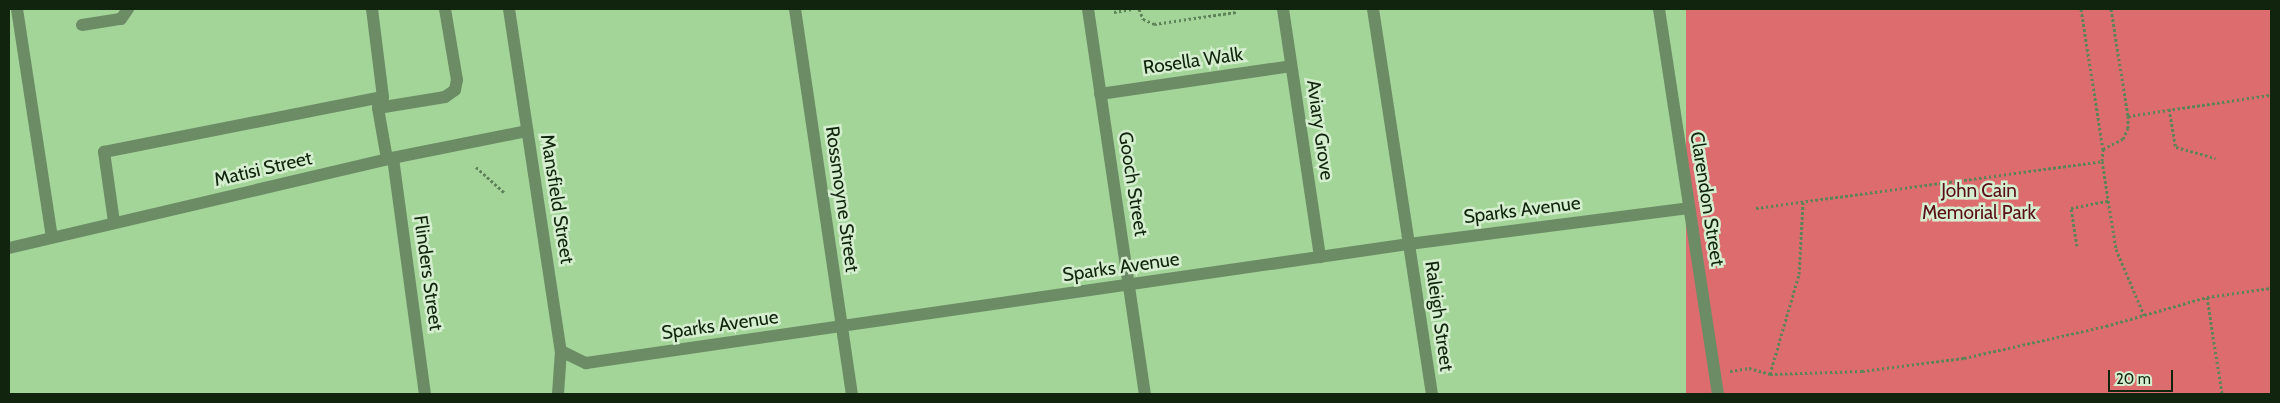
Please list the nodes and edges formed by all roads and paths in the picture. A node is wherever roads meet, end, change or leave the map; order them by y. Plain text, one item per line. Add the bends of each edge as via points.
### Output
1 (17, 9) edge
2 (128, 9) edge
3 (372, 9) edge
4 (445, 9) edge
5 (509, 9) edge
6 (795, 9) edge
7 (1088, 9) edge
8 (1134, 9) edge
9 (1139, 9) edge
10 (1283, 9) edge
11 (1373, 9) edge
12 (1660, 9) edge
13 (2081, 9) edge
14 (2110, 9) edge
15 (1114, 12) dead end
16 (1236, 12) dead end
17 (82, 25) dead end
18 (1292, 66) junction
19 (1100, 94) junction
20 (2271, 95) edge
21 (380, 102) junction
22 (2169, 109) junction
23 (2128, 116) junction
24 (527, 131) junction
25 (2103, 148) junction
26 (390, 158) junction
27 (2215, 158) dead end
28 (2102, 162) junction
29 (476, 167) dead end
30 (505, 193) dead end
31 (2108, 201) junction
32 (1803, 202) junction
33 (1689, 208) junction
34 (1756, 208) dead end
35 (114, 222) junction
36 (52, 237) junction
37 (1409, 244) junction
38 (2077, 246) dead end
39 (9, 248) edge
40 (1320, 256) junction
41 (1129, 285) junction
42 (2271, 288) edge
43 (2206, 297) junction
44 (2144, 315) junction
45 (842, 327) junction
46 (561, 351) junction
47 (1715, 373) junction
48 (1770, 374) junction
49 (425, 394) edge
50 (558, 394) edge
51 (852, 394) edge
52 (1145, 394) edge
53 (1432, 394) edge
54 (1718, 394) edge
55 (2222, 394) edge

1 - 36 street
2 - 17 street via 121,19
3 - 21 street, Flinders Street
4 - 21 street via 457,80 455,90 444,97
5 - 24 street, Mansfield Street
6 - 45 street, Rossmoyne Street
7 - 19 street, Gooch Street
8 - 15 path
9 - 16 path via 1143,19 1154,24
10 - 18 street, Aviary Grove
11 - 37 street, Raleigh Street
12 - 33 street, Clarendon Street
13 - 25 path
14 - 23 path
18 - 19 street, Rosella Walk
18 - 40 street, Aviary Grove
19 - 41 street, Gooch Street
20 - 22 path
21 - 26 street, Flinders Street
21 - 35 street via 104,152
22 - 23 path
22 - 27 path via 2176,147
23 - 25 path via 2128,128 2123,139
24 - 26 street, Matisi Street
24 - 46 street, Mansfield Street
25 - 28 path
26 - 35 street, Matisi Street
26 - 49 street, Flinders Street
28 - 31 path
28 - 32 path
29 - 30 path
31 - 38 path via 2071,208
31 - 44 path via 2116,249
32 - 34 path
32 - 48 path via 1799,274
33 - 37 street, Sparks Avenue
33 - 47 street, Clarendon Street
35 - 36 street, Matisi Street
36 - 39 street, Matisi Street
37 - 40 street, Sparks Avenue
37 - 53 street, Raleigh Street
40 - 41 street, Sparks Avenue
41 - 45 street, Sparks Avenue
41 - 52 street, Gooch Street
42 - 43 path
43 - 44 path
43 - 55 path
44 - 48 path via 1964,358 1862,371
45 - 46 street, Sparks Avenue via 586,363
45 - 51 street, Rossmoyne Street
46 - 50 street, Mansfield Street
47 - 48 path via 1749,368
47 - 54 street, Clarendon Street

